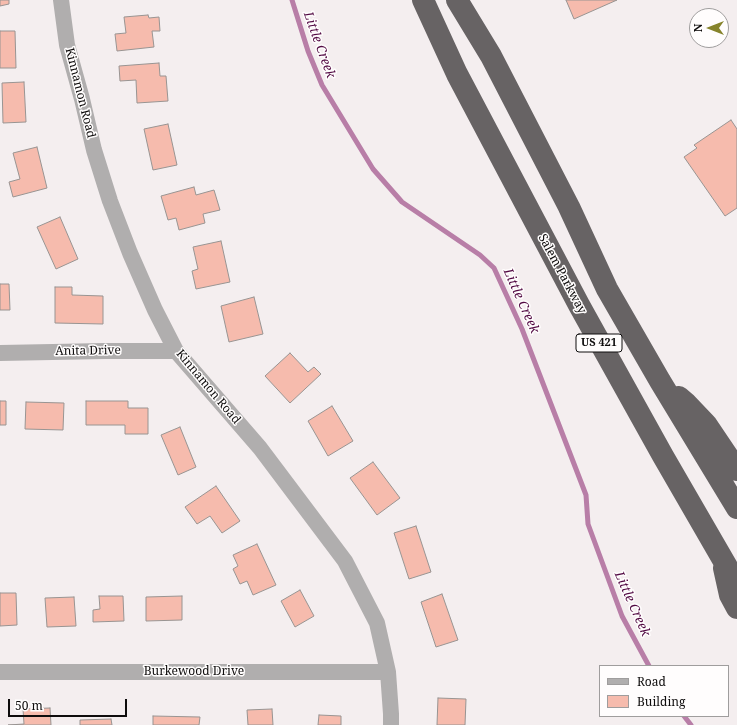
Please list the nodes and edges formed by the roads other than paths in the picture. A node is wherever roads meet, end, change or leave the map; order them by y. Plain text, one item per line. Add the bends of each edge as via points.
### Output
1 (61, 0) edge
2 (423, 0) edge
3 (457, 0) edge
4 (176, 351) junction
5 (0, 353) edge
6 (660, 381) junction
7 (737, 470) edge
8 (737, 508) edge
9 (722, 559) junction
10 (737, 584) edge
11 (737, 608) edge
12 (0, 672) edge
13 (388, 672) junction
14 (391, 725) edge

1 - 4 street, Kinnamon Road via 68,45 94,150 110,201 155,310
2 - 9 highway, Salem Parkway / US 421 via 461,81 579,305
3 - 6 highway, US 421 via 491,56 576,220 607,289
4 - 5 street, Anita Drive
4 - 13 street, Kinnamon Road via 260,448 345,561 377,623
6 - 7 highway via 706,424
6 - 8 highway, US 421
9 - 10 highway, Salem Parkway / US 421
9 - 11 highway via 730,595
12 - 13 street, Burkewood Drive
13 - 14 street, Kinnamon Road

